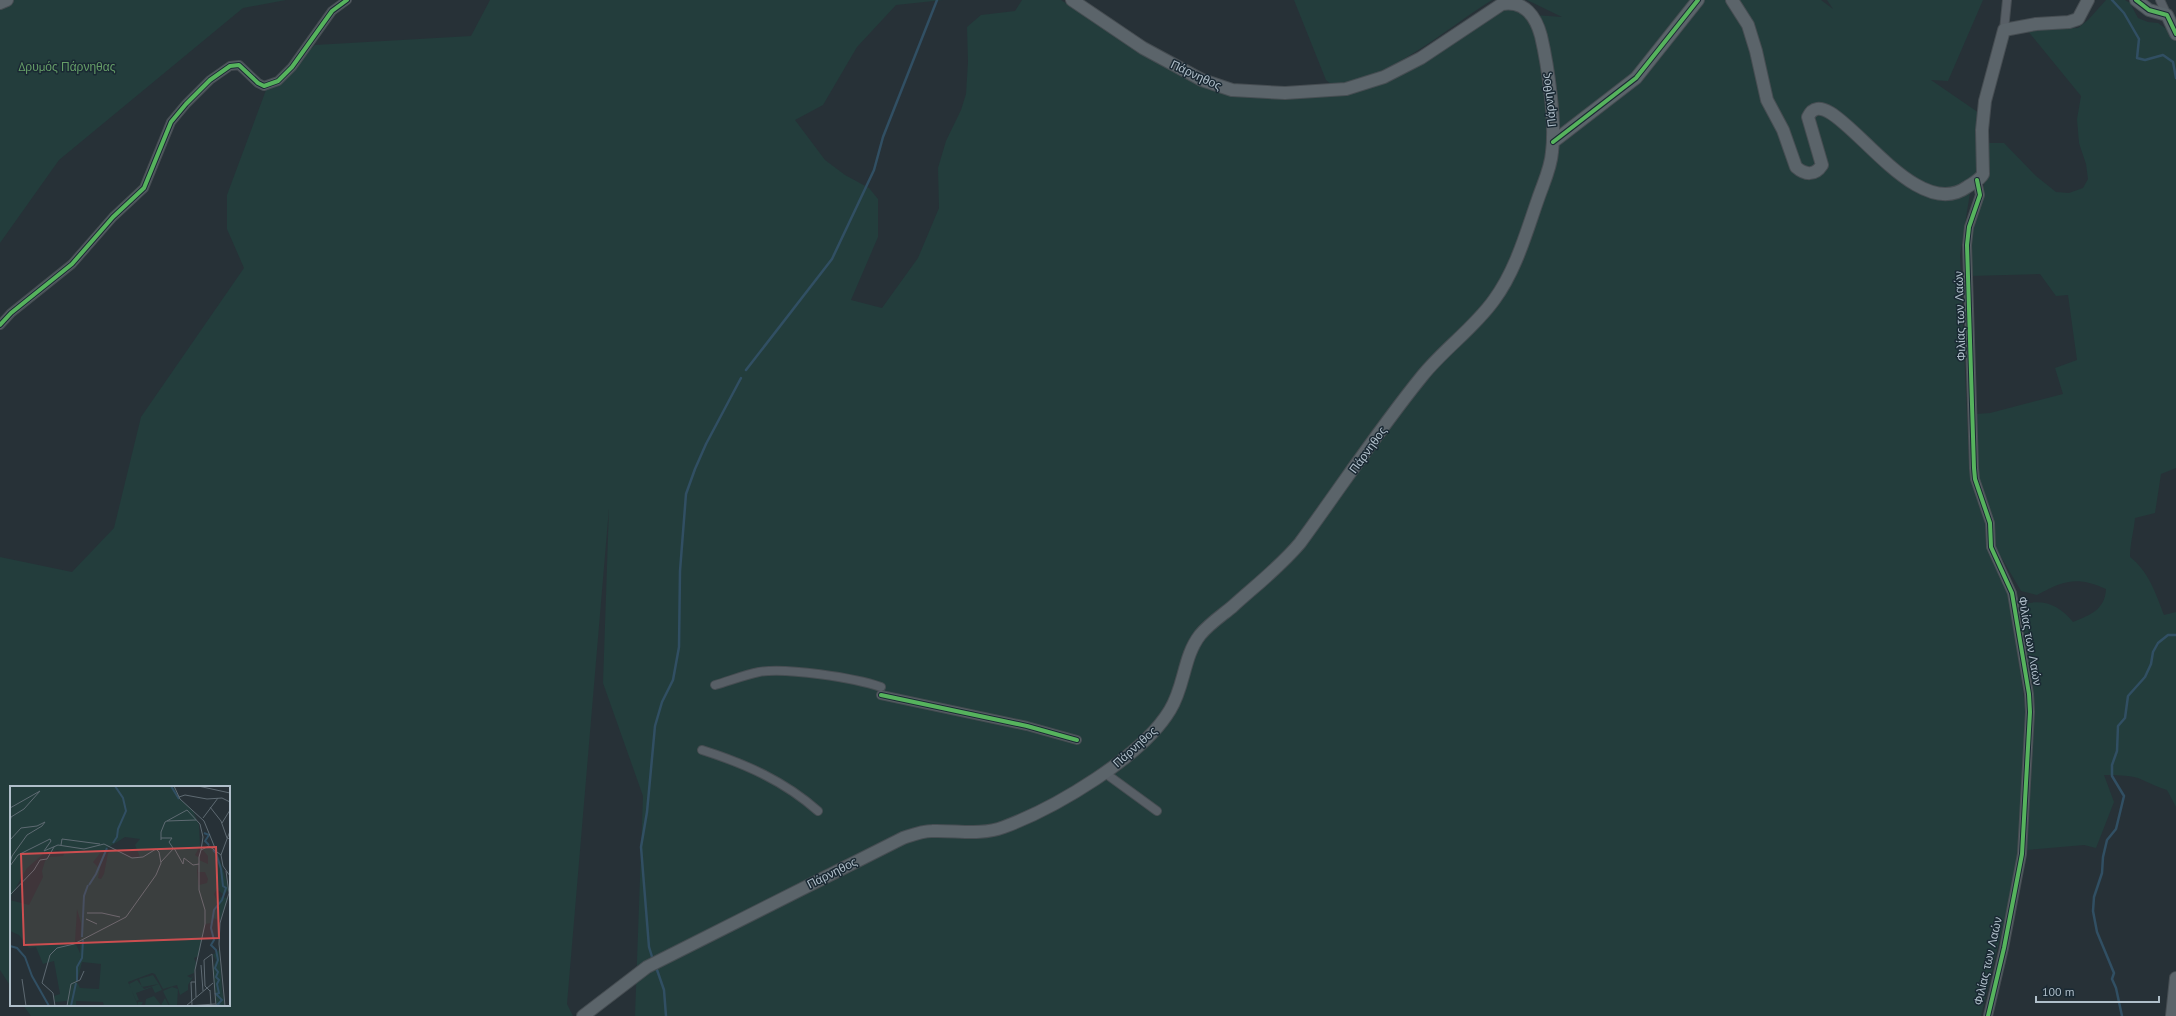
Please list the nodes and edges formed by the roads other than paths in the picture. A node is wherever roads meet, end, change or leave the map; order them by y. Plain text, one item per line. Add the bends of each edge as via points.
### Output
1 (7, 0) edge
2 (346, 0) edge
3 (1072, 0) edge
4 (1698, 0) edge
5 (1732, 0) edge
6 (2007, 0) edge
7 (2088, 0) edge
8 (2136, 0) edge
9 (2160, 0) edge
10 (0, 3) edge
11 (2166, 15) junction
12 (2004, 30) junction
13 (2176, 34) edge
14 (1553, 142) junction
15 (1977, 180) junction
16 (0, 325) edge
17 (715, 685) dead end
18 (1077, 740) dead end
19 (702, 750) dead end
20 (1105, 773) junction
21 (1157, 810) dead end
22 (818, 811) dead end
23 (2176, 978) edge
24 (583, 1016) edge
25 (1988, 1016) edge
26 (2172, 1016) edge

1 - 10 main road
2 - 16 street via 332,11 292,67 278,81 264,86 239,65 230,66 210,80 171,122 144,188 113,217 72,264 11,313
3 - 14 main road, Πάρνηθος via 1143,48 1202,80 1232,90 1285,94 1346,89 1372,81 1421,58 1504,3 1517,3 1532,13 1540,34 1552,114
4 - 14 main road via 1636,78
5 - 15 main road via 1748,25 1767,100 1783,130 1796,167 1808,174 1816,172 1822,165 1808,117 1814,110 1830,112 1842,120 1884,162 1915,186 1932,192 1951,194 1963,191
6 - 12 street
7 - 12 main road via 2078,19
8 - 11 main road via 2149,10
9 - 11 street
11 - 13 main road
12 - 15 main road via 1985,101 1982,130 1984,171
14 - 20 main road, Πάρνηθος via 1550,164 1520,250 1494,300 1479,319 1422,376 1289,556 1204,630 1189,653 1180,689 1170,710 1146,739
15 - 25 street, Φιλίας των Λαών via 1980,194 1967,246 1975,479 1990,522 1991,547 2012,593 2030,712 2022,854
17 - 18 street via 760,672 778,671 862,680 881,691
19 - 22 street via 757,770 779,782
20 - 21 street
20 - 24 main road, Πάρνηθος via 998,829 978,832 924,832 903,838 647,967
23 - 26 main road

